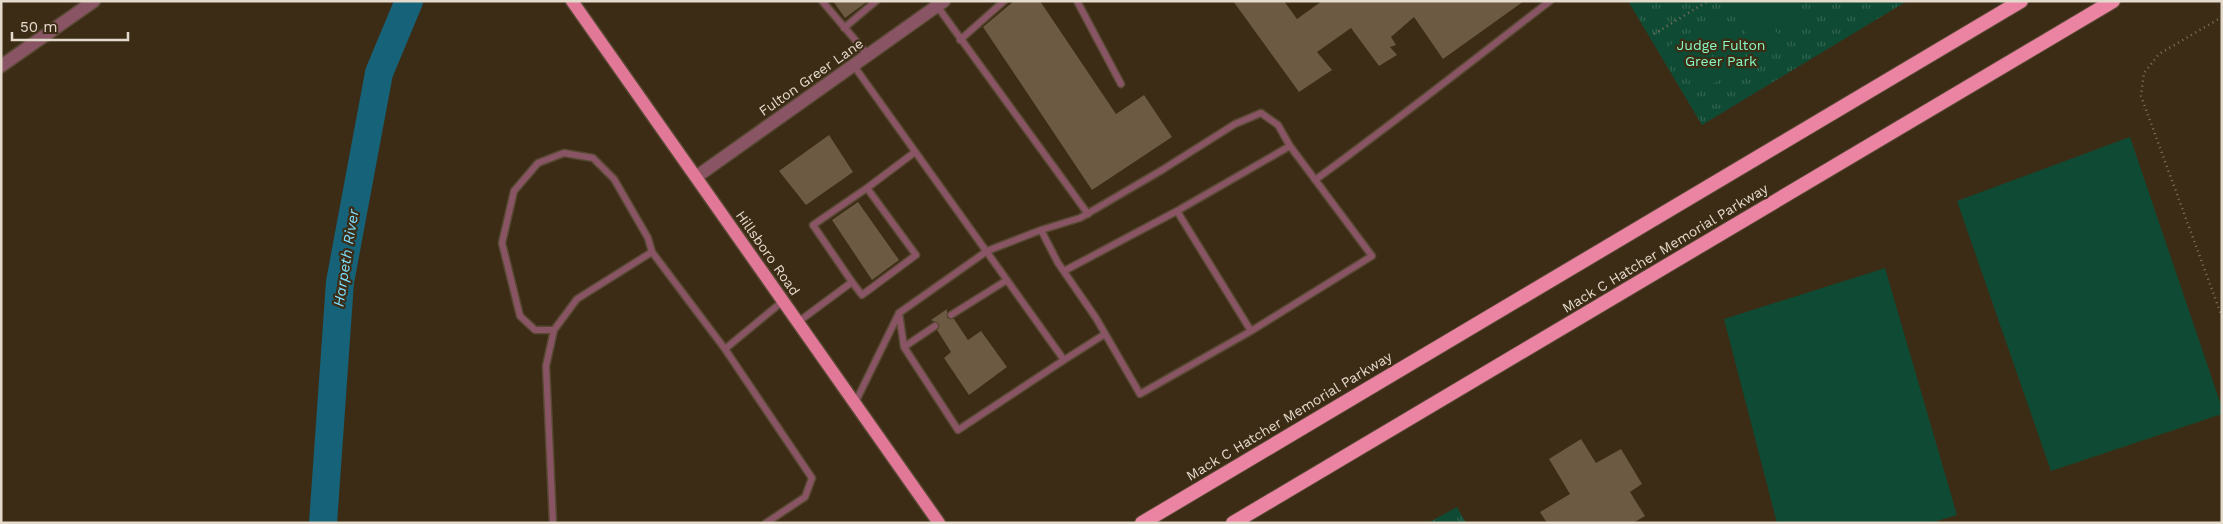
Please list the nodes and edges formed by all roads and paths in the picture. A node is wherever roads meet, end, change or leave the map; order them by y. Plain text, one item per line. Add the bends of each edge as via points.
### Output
1 (94, 1) edge
2 (572, 1) edge
3 (822, 1) edge
4 (876, 1) edge
5 (1004, 1) edge
6 (1077, 1) edge
7 (1550, 1) edge
8 (1708, 1) edge
9 (2020, 1) edge
10 (2113, 1) edge
11 (940, 4) edge
12 (2222, 17) edge
13 (844, 28) junction
14 (1654, 34) dead end
15 (960, 40) junction
16 (868, 56) junction
17 (1, 66) edge
18 (854, 66) junction
19 (1121, 84) dead end
20 (1290, 146) junction
21 (915, 152) junction
22 (696, 178) junction
23 (1316, 180) junction
24 (866, 188) junction
25 (1177, 211) junction
26 (1088, 214) junction
27 (1041, 230) junction
28 (987, 251) junction
29 (652, 252) junction
30 (1064, 271) junction
31 (1007, 280) junction
32 (852, 282) junction
33 (783, 301) junction
34 (899, 313) junction
35 (951, 315) dead end
36 (2222, 317) edge
37 (798, 322) junction
38 (935, 326) dead end
39 (554, 330) junction
40 (1251, 331) junction
41 (1105, 334) junction
42 (904, 347) junction
43 (725, 348) junction
44 (1064, 360) junction
45 (855, 403) junction
46 (553, 523) edge
47 (766, 523) edge
48 (939, 523) edge
49 (1142, 523) edge
50 (1233, 523) edge

1 - 17 street
2 - 22 main road, Hillsboro Road
3 - 13 lane
4 - 13 lane
5 - 15 lane
6 - 19 lane
7 - 23 lane via 1394,124
8 - 14 path
9 - 49 highway, Mack C Hatcher Memorial Parkway
10 - 50 highway, Mack C Hatcher Memorial Parkway
11 - 15 lane
11 - 16 street, Fulton Greer Lane
12 - 36 path via 2158,54 2144,73 2141,96
13 - 16 lane
15 - 26 lane
16 - 18 street, Fulton Greer Lane
18 - 21 lane
18 - 22 street, Fulton Greer Lane
20 - 23 lane
20 - 25 lane
20 - 26 lane via 1278,125 1261,113 1235,124
21 - 24 lane
21 - 28 lane
22 - 33 main road, Hillsboro Road
23 - 40 lane via 1372,256
24 - 32 lane via 813,225
24 - 32 lane via 916,255 862,295
25 - 30 lane
25 - 40 lane
26 - 27 lane
27 - 28 lane
27 - 30 lane
28 - 31 lane
28 - 34 lane
29 - 39 lane via 577,300
29 - 39 lane via 648,238 614,178 593,158 564,153 538,163 514,191 502,243 520,316 535,330
29 - 43 lane
30 - 41 lane
31 - 35 lane
31 - 44 lane
32 - 37 lane
33 - 37 main road, Hillsboro Road
33 - 43 lane
34 - 42 lane
34 - 45 lane
37 - 45 main road, Hillsboro Road
38 - 42 lane
39 - 46 lane via 546,366
40 - 41 lane via 1140,394
41 - 44 lane
42 - 44 lane via 958,430
43 - 47 lane via 812,478 804,497
45 - 48 main road, Hillsboro Road

